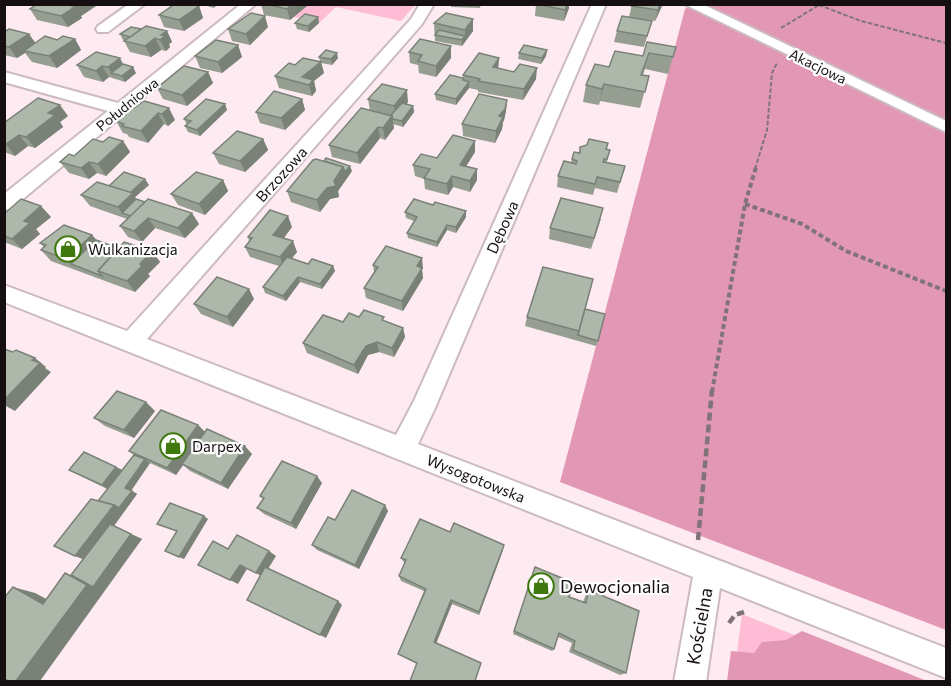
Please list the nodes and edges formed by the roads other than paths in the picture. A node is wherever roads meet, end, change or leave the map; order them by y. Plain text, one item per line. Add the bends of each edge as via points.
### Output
1 (139, 4) edge
2 (250, 4) edge
3 (427, 4) edge
4 (599, 4) edge
5 (690, 4) edge
6 (103, 29) dead end
7 (4, 76) edge
8 (121, 109) junction
9 (946, 127) edge
10 (4, 204) edge
11 (4, 293) edge
12 (131, 342) junction
13 (402, 449) junction
14 (703, 556) junction
15 (946, 663) edge
16 (690, 681) edge

1 - 6 street
2 - 8 street, Południowa
3 - 12 street, Brzozowa via 417,21
4 - 13 street, Dębowa
5 - 9 street, Akacjowa
7 - 8 street
8 - 10 street, Południowa
11 - 12 street, Wysogotowska
12 - 13 street, Wysogotowska
13 - 14 street, Wysogotowska
14 - 15 street, Wysogotowska
14 - 16 street, Kościelna

